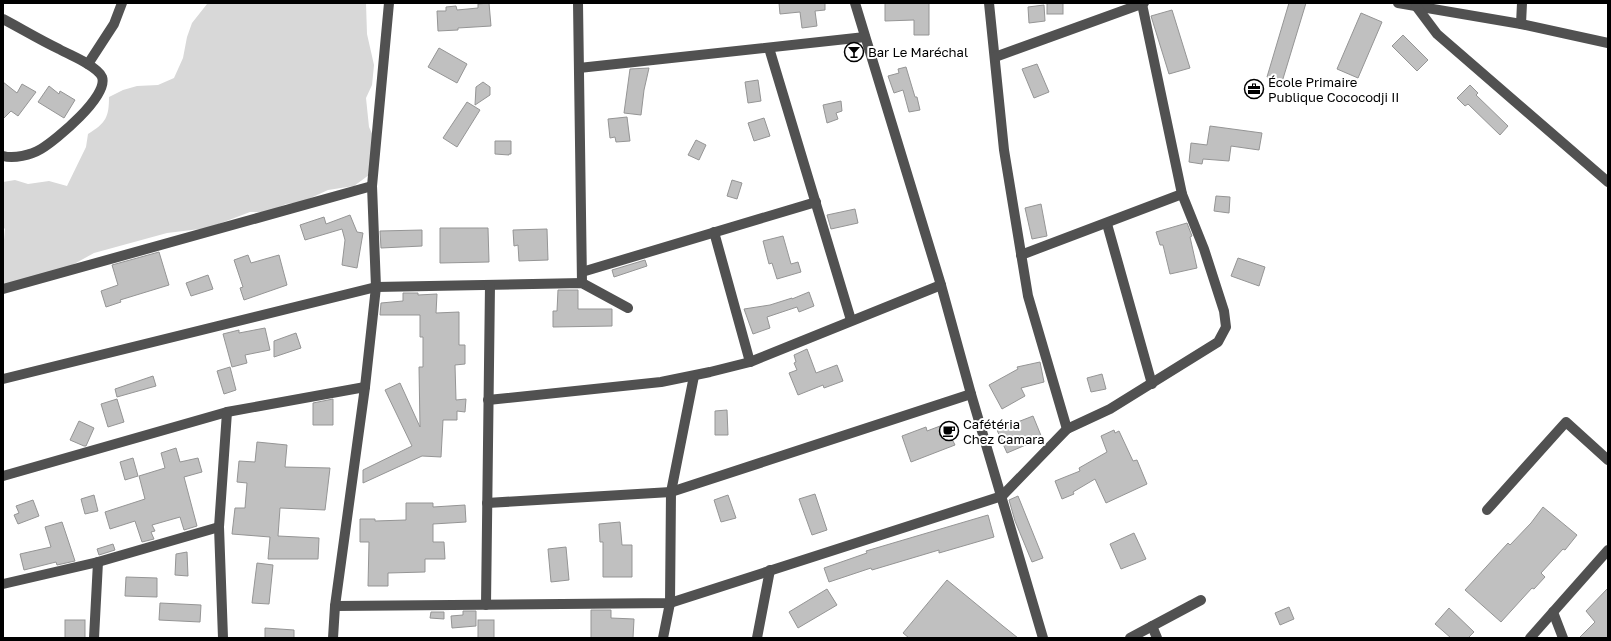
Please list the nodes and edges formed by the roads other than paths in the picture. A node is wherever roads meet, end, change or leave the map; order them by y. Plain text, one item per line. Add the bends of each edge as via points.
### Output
1 (122, 3) edge
2 (390, 3) edge
3 (578, 3) edge
4 (855, 3) edge
5 (989, 3) edge
6 (1143, 3) edge
7 (1398, 3) edge
8 (1522, 3) edge
9 (1416, 6) junction
10 (3, 19) edge
11 (1521, 24) junction
12 (865, 37) junction
13 (1608, 43) edge
14 (770, 48) junction
15 (995, 57) junction
16 (88, 64) junction
17 (579, 68) junction
18 (3, 156) edge
19 (1608, 182) edge
20 (372, 186) junction
21 (1182, 194) junction
22 (816, 202) junction
23 (1107, 224) junction
24 (714, 232) junction
25 (1021, 255) junction
26 (582, 272) junction
27 (582, 283) junction
28 (490, 285) junction
29 (941, 285) junction
30 (376, 287) junction
31 (3, 289) edge
32 (628, 308) dead end
33 (851, 320) junction
34 (750, 362) junction
35 (694, 376) junction
36 (3, 379) edge
37 (1152, 384) junction
38 (365, 387) junction
39 (971, 394) junction
40 (488, 400) junction
41 (227, 412) junction
42 (1067, 429) junction
43 (1608, 460) edge
44 (3, 476) edge
45 (671, 492) junction
46 (1002, 496) junction
47 (487, 503) junction
48 (1487, 510) dead end
49 (219, 527) junction
50 (1608, 550) edge
51 (98, 562) junction
52 (770, 570) junction
53 (3, 584) edge
54 (1201, 600) dead end
55 (670, 603) junction
56 (486, 605) junction
57 (335, 606) junction
58 (1553, 612) junction
59 (1152, 626) junction
60 (94, 638) edge
61 (223, 638) edge
62 (333, 638) edge
63 (663, 638) edge
64 (756, 638) edge
65 (1043, 638) edge
66 (1130, 638) edge
67 (1157, 638) edge
68 (1530, 638) edge
69 (1563, 638) edge

1 - 16 street via 114,24
2 - 20 street
3 - 17 street
4 - 12 street
5 - 15 street
6 - 15 street
6 - 21 street
7 - 9 street
8 - 11 street
9 - 11 street
9 - 19 street via 1437,34
10 - 16 street
11 - 13 street
12 - 14 street
12 - 29 street
14 - 17 street
14 - 22 street
15 - 25 street via 1004,150
16 - 18 street via 102,76 103,82 102,88 83,114 40,149 19,156
17 - 26 street
20 - 30 street
20 - 31 street
21 - 23 street
21 - 37 street via 1204,249 1224,311 1226,327 1218,342
22 - 24 street
22 - 33 street
23 - 25 street
23 - 37 street
24 - 26 street
24 - 34 street
25 - 42 street via 1028,296
26 - 27 street
27 - 28 street
27 - 32 street
28 - 30 street
28 - 40 street
29 - 33 street
29 - 39 street
30 - 36 street
30 - 38 street
33 - 34 street
34 - 35 street
35 - 40 street via 661,382
35 - 45 street
37 - 42 street via 1110,409
38 - 41 street
38 - 57 street
39 - 45 street
39 - 46 street
40 - 47 street
41 - 44 street
41 - 49 street
42 - 46 street
43 - 48 street via 1566,422
45 - 47 street
45 - 55 street
46 - 52 street
46 - 65 street
47 - 56 street
49 - 51 street
49 - 61 street
50 - 58 street
51 - 53 street
51 - 60 street
52 - 55 street
52 - 64 street
54 - 59 street
55 - 56 street
55 - 63 street
56 - 57 street
57 - 62 street
58 - 68 street
58 - 69 street
59 - 66 street
59 - 67 street

